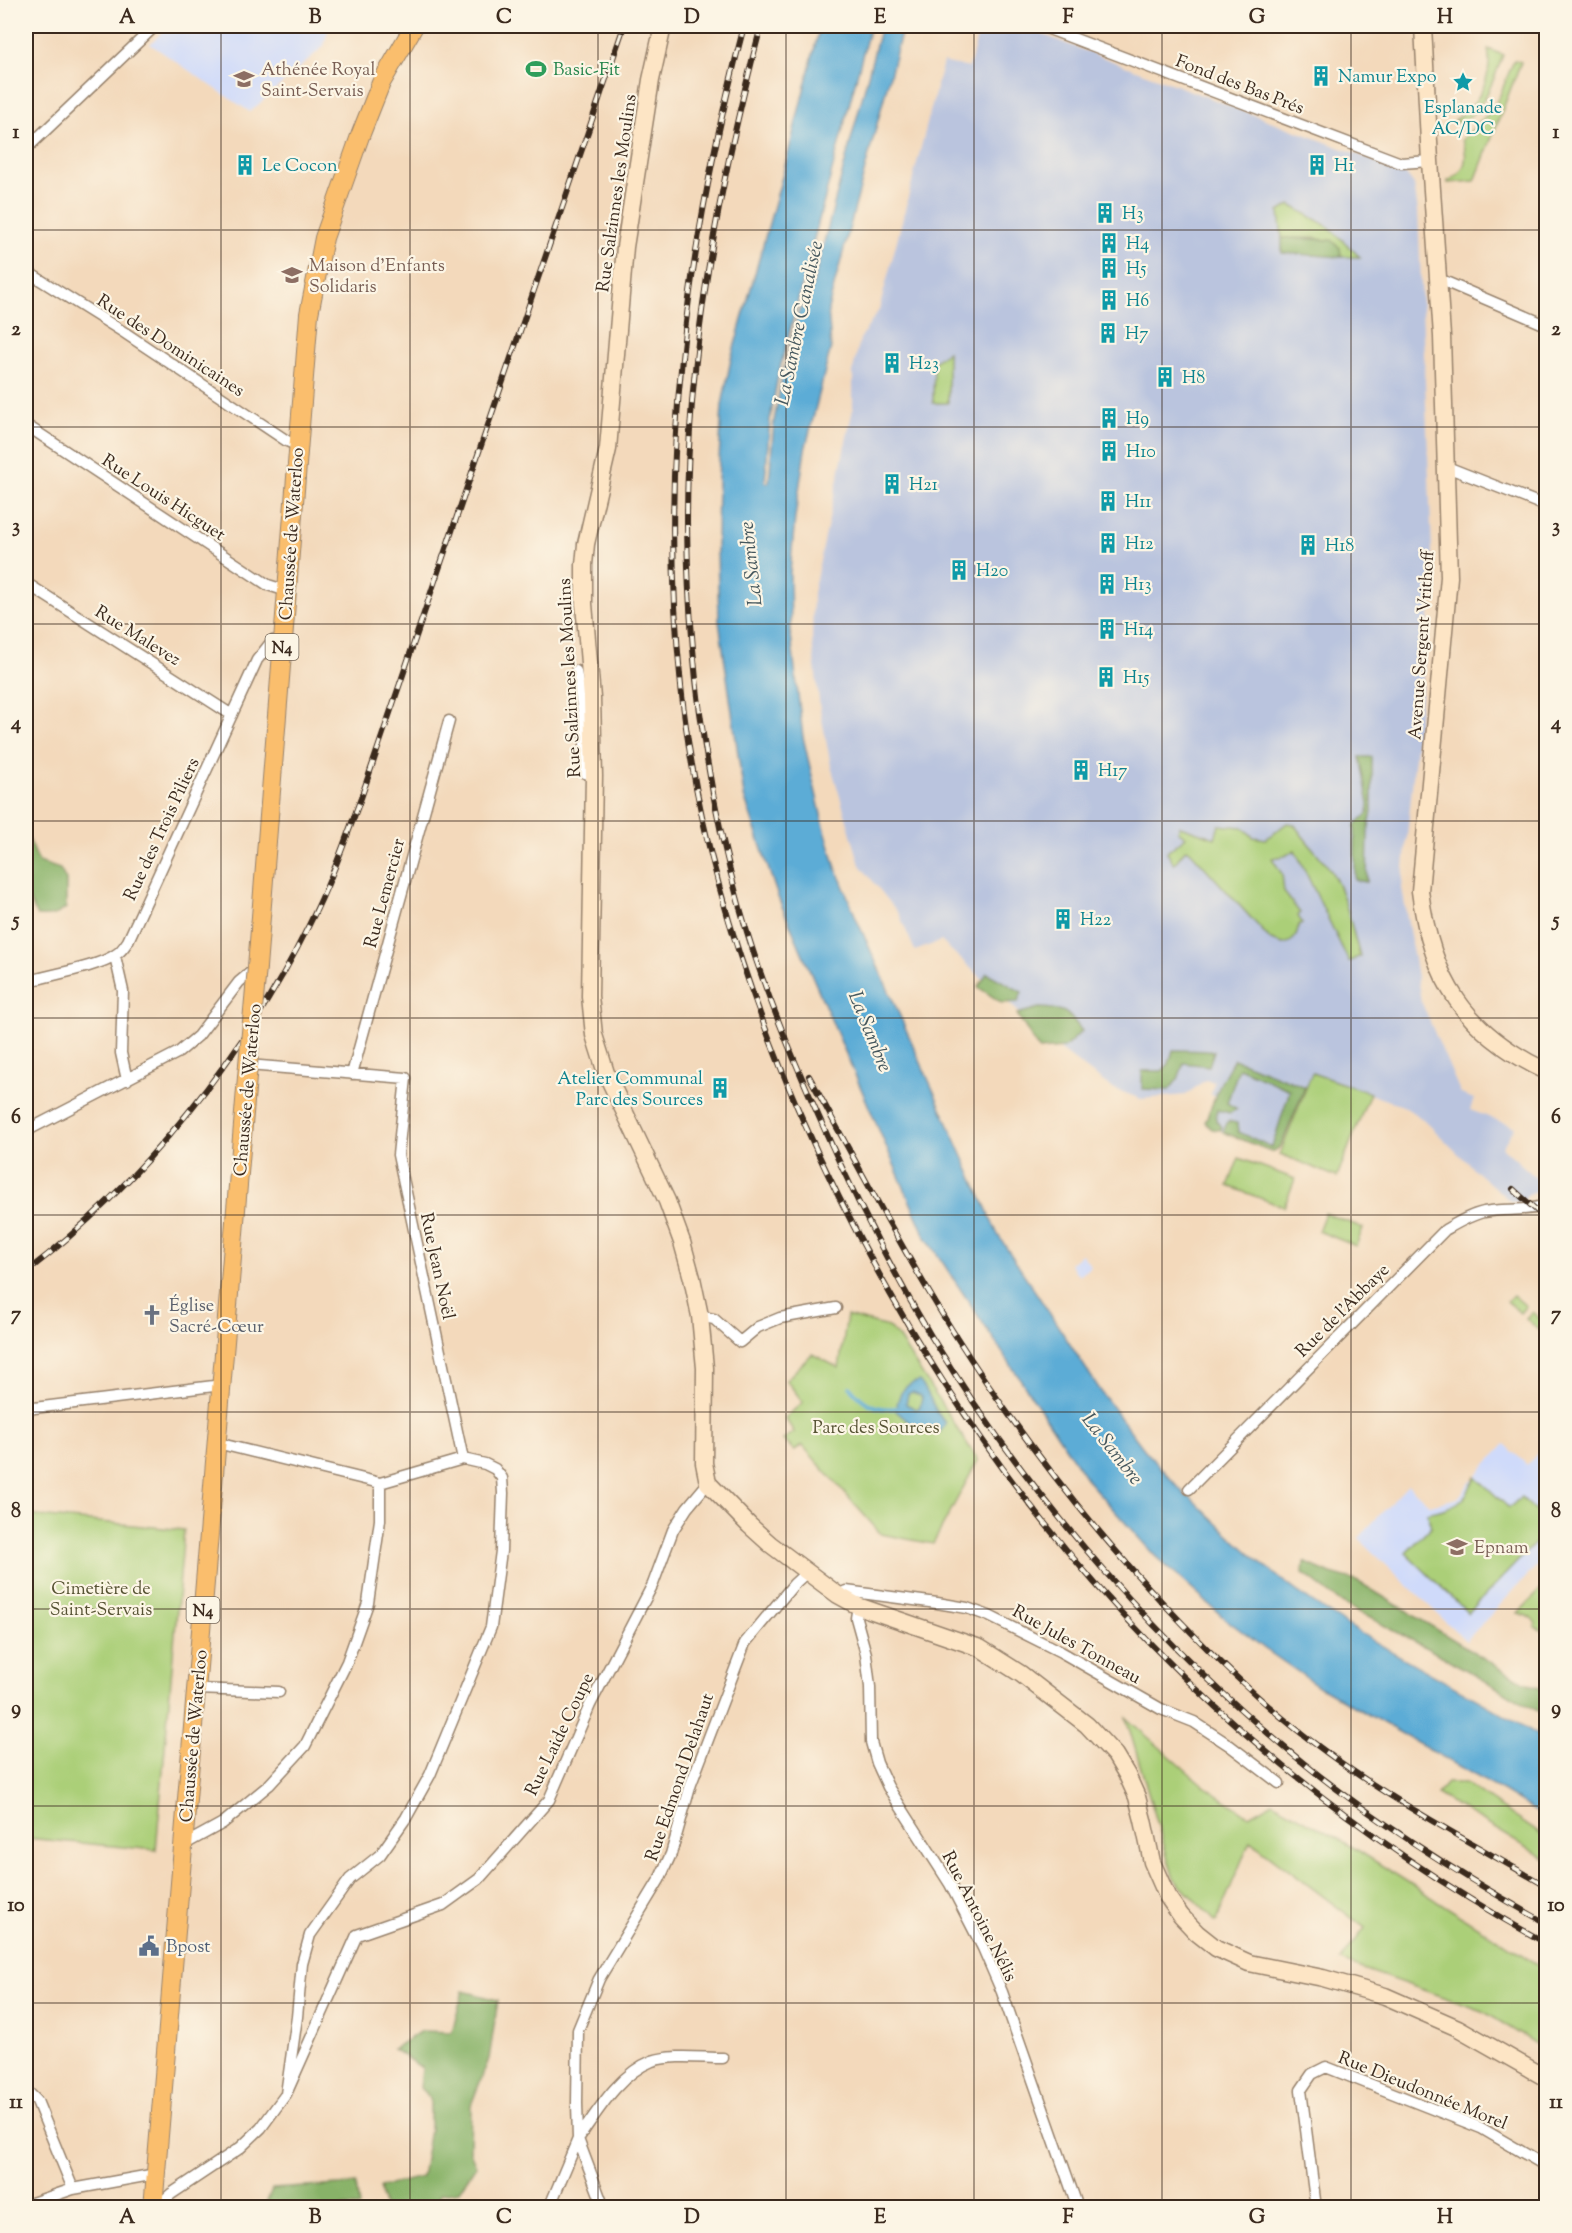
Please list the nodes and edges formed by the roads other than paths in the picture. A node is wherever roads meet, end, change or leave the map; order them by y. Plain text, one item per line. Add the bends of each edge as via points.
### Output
1 (155, 26) edge
2 (414, 26) edge
3 (663, 26) edge
4 (1041, 26) edge
5 (1423, 26) edge
6 (26, 149) edge
7 (1430, 161) junction
8 (26, 271) edge
9 (1439, 279) junction
10 (1546, 325) edge
11 (26, 425) edge
12 (298, 446) junction
13 (1447, 467) junction
14 (1546, 506) edge
15 (26, 583) edge
16 (287, 591) junction
17 (283, 640) junction
18 (576, 671) dead end
19 (232, 715) junction
20 (449, 721) dead end
21 (594, 776) junction
22 (115, 956) junction
23 (257, 967) junction
24 (26, 982) edge
25 (249, 1065) junction
26 (1546, 1071) edge
27 (352, 1074) junction
28 (127, 1080) junction
29 (26, 1131) edge
30 (1546, 1206) edge
31 (836, 1308) dead end
32 (700, 1316) junction
33 (222, 1385) junction
34 (26, 1409) edge
35 (217, 1443) junction
36 (463, 1459) junction
37 (708, 1482) junction
38 (380, 1483) junction
39 (1189, 1489) dead end
40 (807, 1572) junction
41 (838, 1595) junction
42 (858, 1606) junction
43 (196, 1689) junction
44 (279, 1692) dead end
45 (1279, 1784) dead end
46 (183, 1845) junction
47 (723, 2058) dead end
48 (1546, 2078) edge
49 (26, 2090) edge
50 (286, 2094) junction
51 (579, 2139) junction
52 (1546, 2166) edge
53 (156, 2174) junction
54 (73, 2189) junction
55 (26, 2205) edge
56 (155, 2208) edge
57 (549, 2208) edge
58 (604, 2208) edge
59 (1078, 2208) edge
60 (1316, 2208) edge

1 - 6 street
2 - 12 main road, Chaussée de Waterloo / N4 via 381,83 324,238 309,314
3 - 21 street, Rue Salzinnes les Moulins via 625,247 608,449 584,565
4 - 7 street, Fond des Bas Prés via 1401,163
5 - 7 street, Avenue Sergent Vrithoff
7 - 9 street, Avenue Sergent Vrithoff
8 - 12 street, Rue des Dominicaines
9 - 10 street
9 - 13 street, Avenue Sergent Vrithoff
11 - 16 street, Rue Louis Hicguet via 268,585
12 - 16 main road, Chaussée de Waterloo / N4
13 - 14 street
13 - 26 street, Avenue Sergent Vrithoff via 1449,577 1423,845 1423,919 1438,969 1476,1025 1498,1044
15 - 19 street, Rue Malevez
16 - 17 main road, Chaussée de Waterloo / N4
17 - 19 street, Rue des Trois Piliers via 272,641 257,660
17 - 23 main road, Chaussée de Waterloo / N4
18 - 21 street via 585,725 585,773
19 - 22 street, Rue des Trois Piliers via 128,941
20 - 27 street, Rue Lemercier
21 - 32 street, Rue Salzinnes les Moulins via 590,996 594,1035 606,1073 667,1201 682,1242
22 - 24 street
22 - 28 street via 123,991 121,1053
23 - 25 main road, Chaussée de Waterloo / N4, bridge
23 - 28 street via 239,982 198,1036 179,1052
25 - 27 street
25 - 33 main road, Chaussée de Waterloo / N4
27 - 36 street, Rue Jean Noël via 406,1078 398,1155
28 - 29 street
30 - 39 street, Rue de l'Abbaye via 1483,1212 1445,1230
31 - 32 street via 780,1318 758,1327 740,1342 714,1319
32 - 37 street, Rue Salzinnes les Moulins via 705,1368 704,1463
33 - 34 street
33 - 35 main road, Chaussée de Waterloo / N4
35 - 38 street
35 - 43 main road, Chaussée de Waterloo / N4
36 - 38 street
36 - 50 street via 485,1464 502,1478 501,1551 491,1627 430,1775 406,1818 380,1855 350,1879 310,1935 302,1964
37 - 40 street via 749,1525
37 - 50 street, Rue Laide Coupe via 673,1530 653,1584 590,1705 549,1800 479,1879 443,1905 357,1935
38 - 46 street via 380,1520 368,1603 347,1662 304,1746 260,1793 224,1823
40 - 41 street
40 - 51 street, Rue Edmond Delahaut via 745,1643 691,1784 667,1862 598,1979 578,2030
41 - 42 street
41 - 45 street, Rue Jules Tonneau via 846,1591 918,1600 968,1608 989,1616 1161,1709 1194,1722
42 - 48 street via 980,1648 1087,1725 1115,1755 1127,1775 1141,1812 1152,1862 1167,1896 1197,1933 1216,1948 1249,1963 1323,1978 1405,2004 1458,2028
42 - 59 street, Rue Antoine Nélis via 856,1618 870,1687 871,1742 877,1763 950,1884 983,1948
43 - 44 street
43 - 46 main road, Chaussée de Waterloo / N4
46 - 53 main road, Chaussée de Waterloo / N4
47 - 51 street via 653,2061 634,2071 600,2108
49 - 54 street via 37,2101
50 - 56 street, Rue Laide Coupe via 261,2128 240,2148
51 - 57 street, Rue Edmond Delahaut
51 - 58 street
52 - 60 street, Rue Dieudonnée Morel via 1481,2128 1326,2067 1311,2074 1301,2090
53 - 54 street
53 - 56 main road, N4
54 - 55 street

